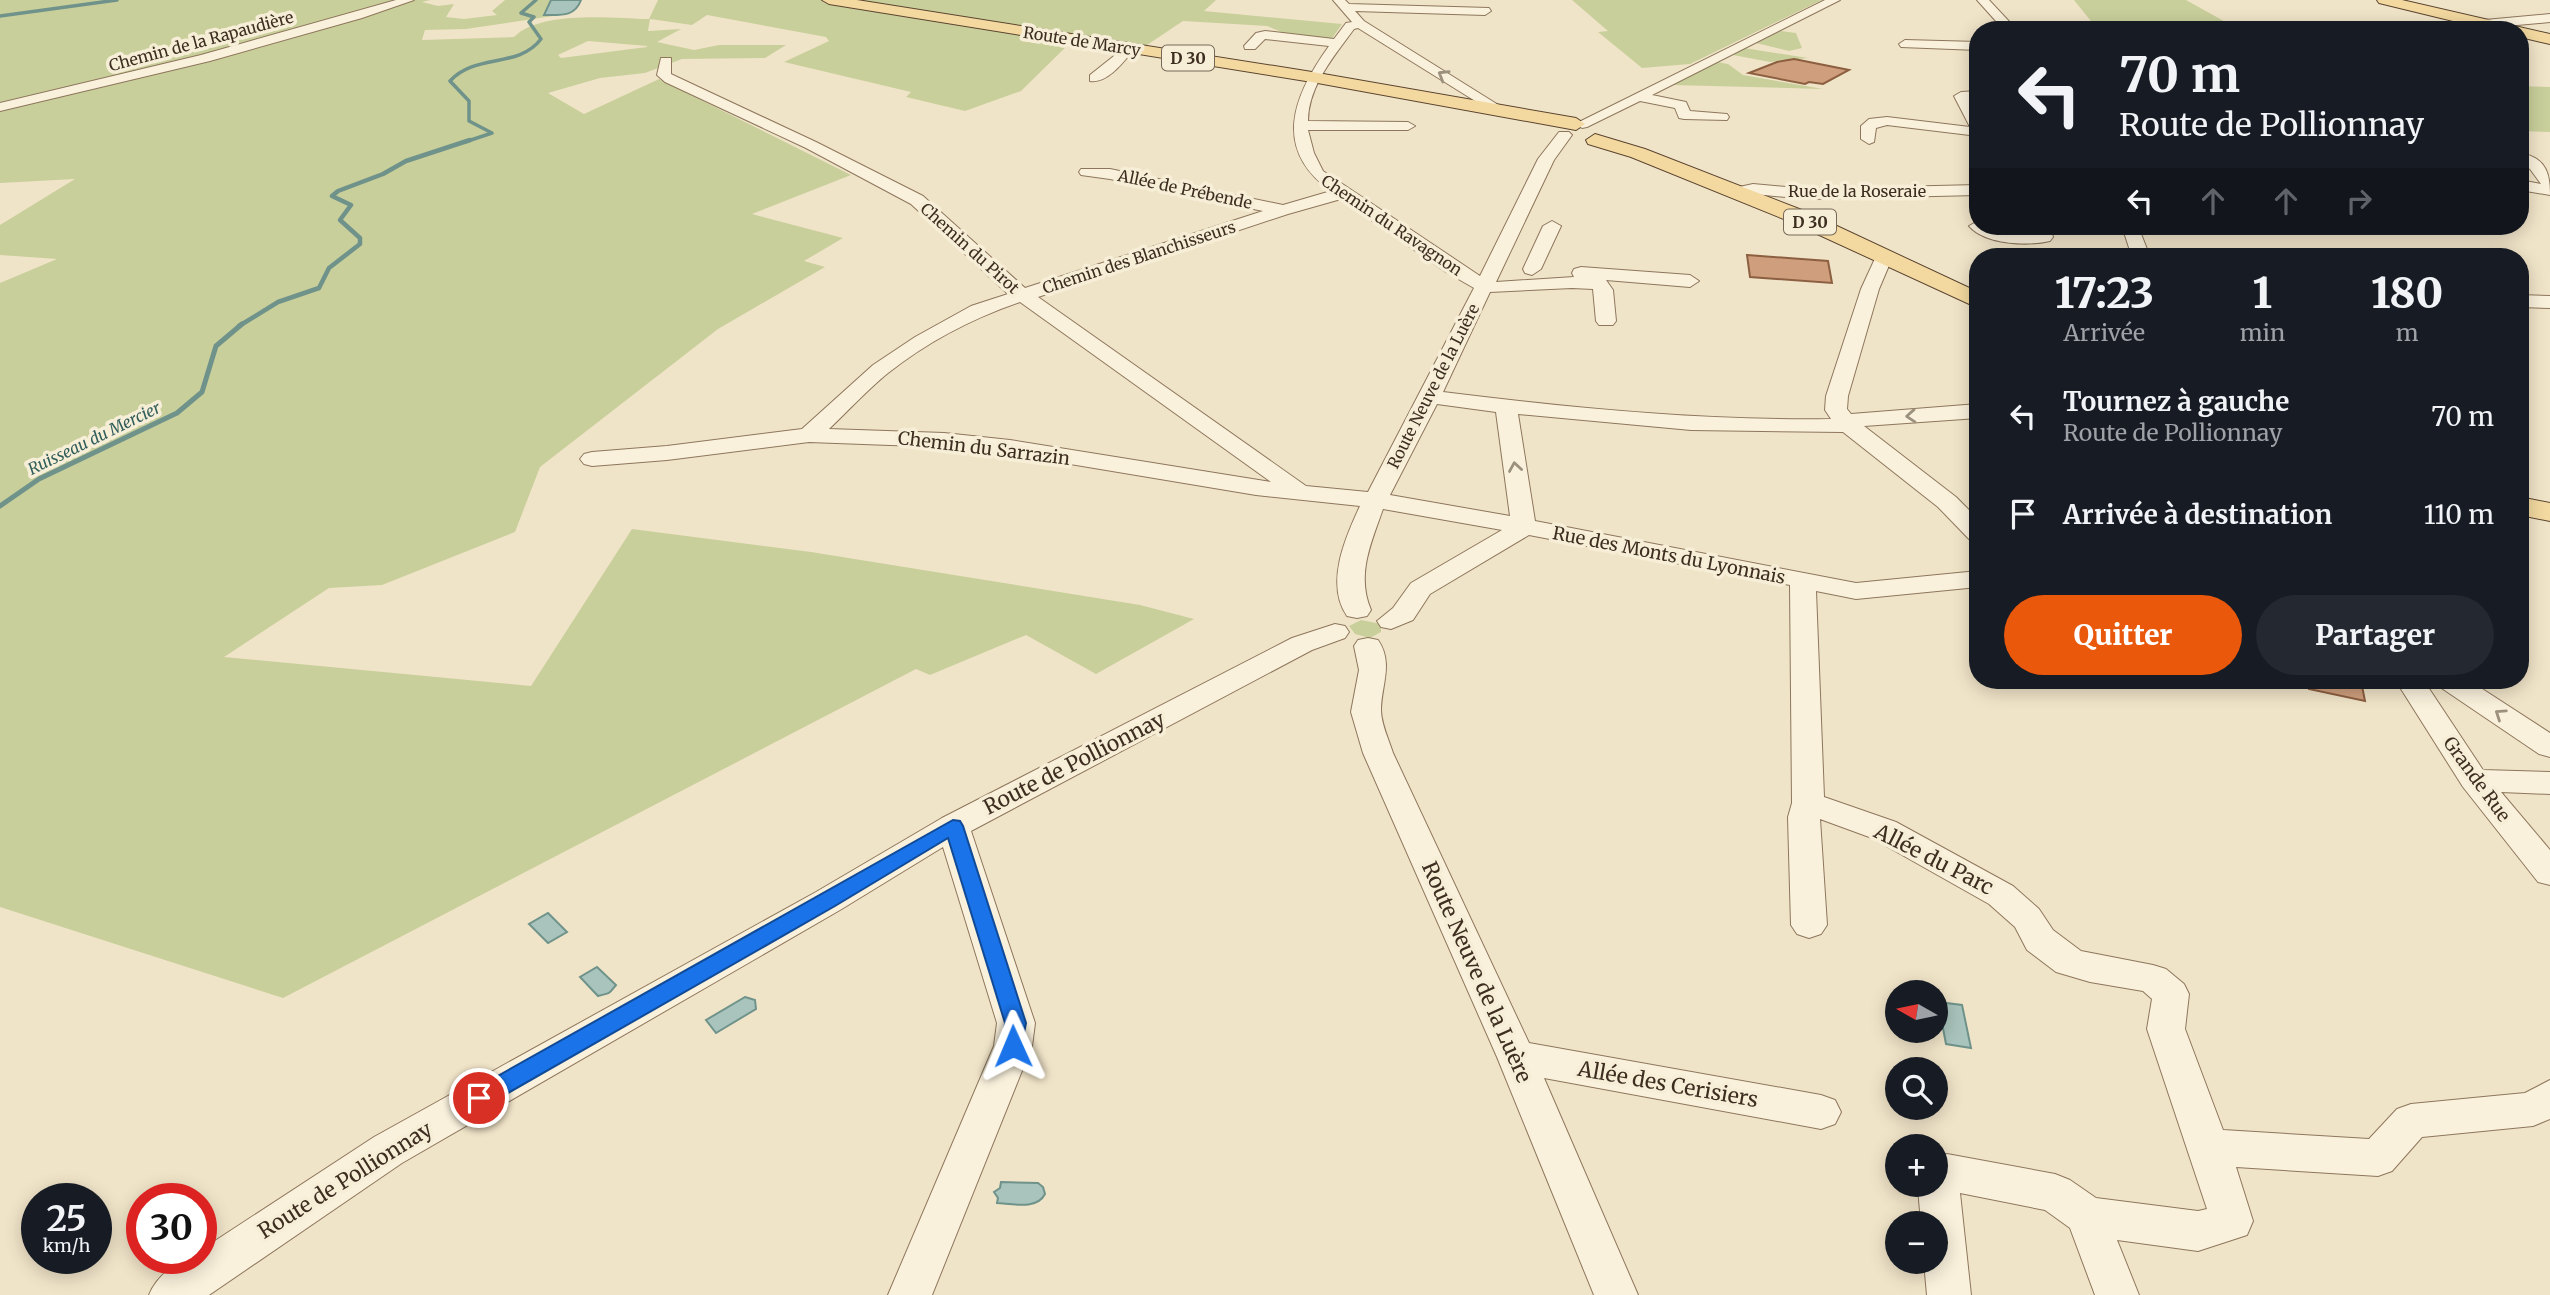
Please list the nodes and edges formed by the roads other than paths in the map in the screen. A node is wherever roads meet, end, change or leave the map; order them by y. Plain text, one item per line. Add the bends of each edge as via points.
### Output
1 (408, 0) edge
2 (829, 0) edge
3 (1834, 0) edge
4 (1983, 0) edge
5 (2384, 0) edge
6 (1341, 3) edge
7 (1485, 10) dead end
8 (2550, 18) edge
9 (2003, 21) edge
10 (2472, 21) edge
11 (2508, 21) edge
12 (1360, 24) junction
13 (2529, 34) edge
14 (2550, 39) edge
15 (1337, 43) junction
16 (1905, 44) dead end
17 (1250, 46) dead end
18 (1969, 46) edge
19 (1129, 48) junction
20 (666, 61) dead end
21 (1095, 78) dead end
22 (1312, 78) junction
23 (1969, 96) edge
24 (1639, 98) junction
25 (0, 107) edge
26 (1501, 111) junction
27 (1969, 112) edge
28 (1722, 117) dead end
29 (1300, 125) junction
30 (1408, 125) dead end
31 (1969, 129) edge
32 (1584, 132) junction
33 (1869, 139) dead end
34 (2529, 162) edge
35 (1543, 168) junction
36 (1087, 172) dead end
37 (2529, 186) edge
38 (2550, 187) edge
39 (1969, 190) edge
40 (1736, 192) junction
41 (1343, 193) junction
42 (1282, 210) junction
43 (1552, 226) dead end
44 (2006, 235) edge
45 (2044, 235) edge
46 (1884, 256) junction
47 (1495, 266) junction
48 (1532, 269) junction
49 (1690, 281) dead end
50 (1484, 286) junction
51 (1023, 296) junction
52 (1969, 297) edge
53 (2529, 301) edge
54 (2550, 302) edge
55 (1606, 321) dead end
56 (1430, 397) junction
57 (1506, 407) junction
58 (1969, 412) edge
59 (1846, 423) junction
60 (809, 435) junction
61 (592, 459) dead end
62 (1301, 492) junction
63 (1375, 500) junction
64 (2529, 508) edge
65 (2550, 512) edge
66 (1969, 523) edge
67 (1524, 527) junction
68 (1969, 580) edge
69 (1803, 583) junction
70 (1346, 621) junction
71 (1379, 634) junction
72 (2415, 689) edge
73 (2463, 689) edge
74 (2550, 747) edge
75 (2474, 780) junction
76 (2550, 783) edge
77 (1808, 803) junction
78 (953, 826) junction
79 (2550, 873) edge
80 (1809, 925) dead end
81 (1516, 1056) junction
82 (2550, 1097) edge
83 (1821, 1112) dead end
84 (2209, 1147) junction
85 (2087, 1216) junction
86 (171, 1295) edge
87 (910, 1295) edge
88 (1616, 1295) edge
89 (1950, 1295) edge
90 (2117, 1295) edge

1 - 25 street, Chemin de la Rapaudière via 158,72
2 - 19 main road, Route de Marcy / D 30
3 - 24 street
4 - 9 street
5 - 10 main road
6 - 7 street
6 - 12 street
8 - 11 street
12 - 15 street, Chemin du Ravagnon via 1350,26
26 -> 12 street
13 - 14 main road
15 - 17 street via 1260,36
15 - 22 street, Chemin du Ravagnon
16 - 18 street
19 - 21 street
19 - 22 main road, Route de Marcy / D 30
20 - 51 street, Chemin du Pirot via 664,75 670,79 917,200
22 - 26 main road, Route de Marcy / D 30
22 - 29 street, Chemin du Ravagnon
23 - 27 street via 1961,96
24 - 28 street via 1681,105 1684,115
24 - 32 street
24 - 32 street
26 - 32 main road, Route de Marcy / D 30
29 - 30 street
29 - 41 street, Chemin du Ravagnon via 1305,156 1317,174
31 - 33 street via 1874,122 1868,126
32 - 35 street, Route Neuve de la Luère
32 - 35 street, Route Neuve de la Luère via 1551,149
32 - 40 main road, D 30
34 - 38 street
35 - 47 street, Route Neuve de la Luère
36 - 42 street, Allée de Prébende
37 - 38 street
39 - 40 street, Rue de la Roseraie
40 - 46 main road, D 30
41 - 42 street, Chemin des Blanchisseurs
41 - 50 street, Chemin du Ravagnon
42 - 51 street, Chemin des Blanchisseurs
43 - 48 street
44 - 45 street
46 - 52 main road, D 30
46 - 59 street via 1837,396 1836,410
47 - 48 street
47 - 50 street, Route Neuve de la Luère
48 - 49 street
50 - 55 street via 1599,284 1604,290
50 - 56 street, Route Neuve de la Luère
51 - 60 street, Chemin des Blanchisseurs via 978,310 922,341 880,369
51 - 62 street, Chemin du Pirot
53 - 54 street
56 - 57 street
56 - 63 street, Route Neuve de la Luère
57 - 59 street via 1741,427
67 -> 57 street
58 -> 59 street
59 - 66 street
60 - 61 street, Chemin du Sarrazin
60 - 62 street, Chemin du Sarrazin via 1010,447
62 - 63 street, Chemin du Sarrazin
63 - 67 street, Rue des Monts du Lyonnais
63 - 70 street, Route Neuve de la Luère via 1353,559
64 - 65 main road
67 - 69 street, Rue des Monts du Lyonnais
67 - 71 street via 1420,590 1403,614
68 - 69 street, Rue des Monts du Lyonnais via 1856,591
69 - 77 street
70 - 71 street via 1374,611
70 - 78 street, Route de Pollionnay
71 - 81 street, Route Neuve de la Luère via 1366,712 1378,753
72 - 75 street, Grande Rue
74 -> 73 street
75 - 76 street
75 - 79 street, Grande Rue
77 - 80 street via 1804,817
77 - 84 street, Allée du Parc via 1884,830 1980,882 2027,918 2040,940 2070,962 2153,979 2171,994 2166,1030
78 - 86 street, Route de Pollionnay via 388,1150
78 - 87 street via 1016,1023 1003,1072
81 - 83 street, Allée des Cerisiers
81 - 88 street, Route Neuve de la Luère
82 - 84 street via 2533,1109 2411,1121 2378,1158
84 - 85 street via 2232,1221 2198,1231
85 - 89 street via 2055,1193 1947,1172 1939,1188
85 - 90 street

